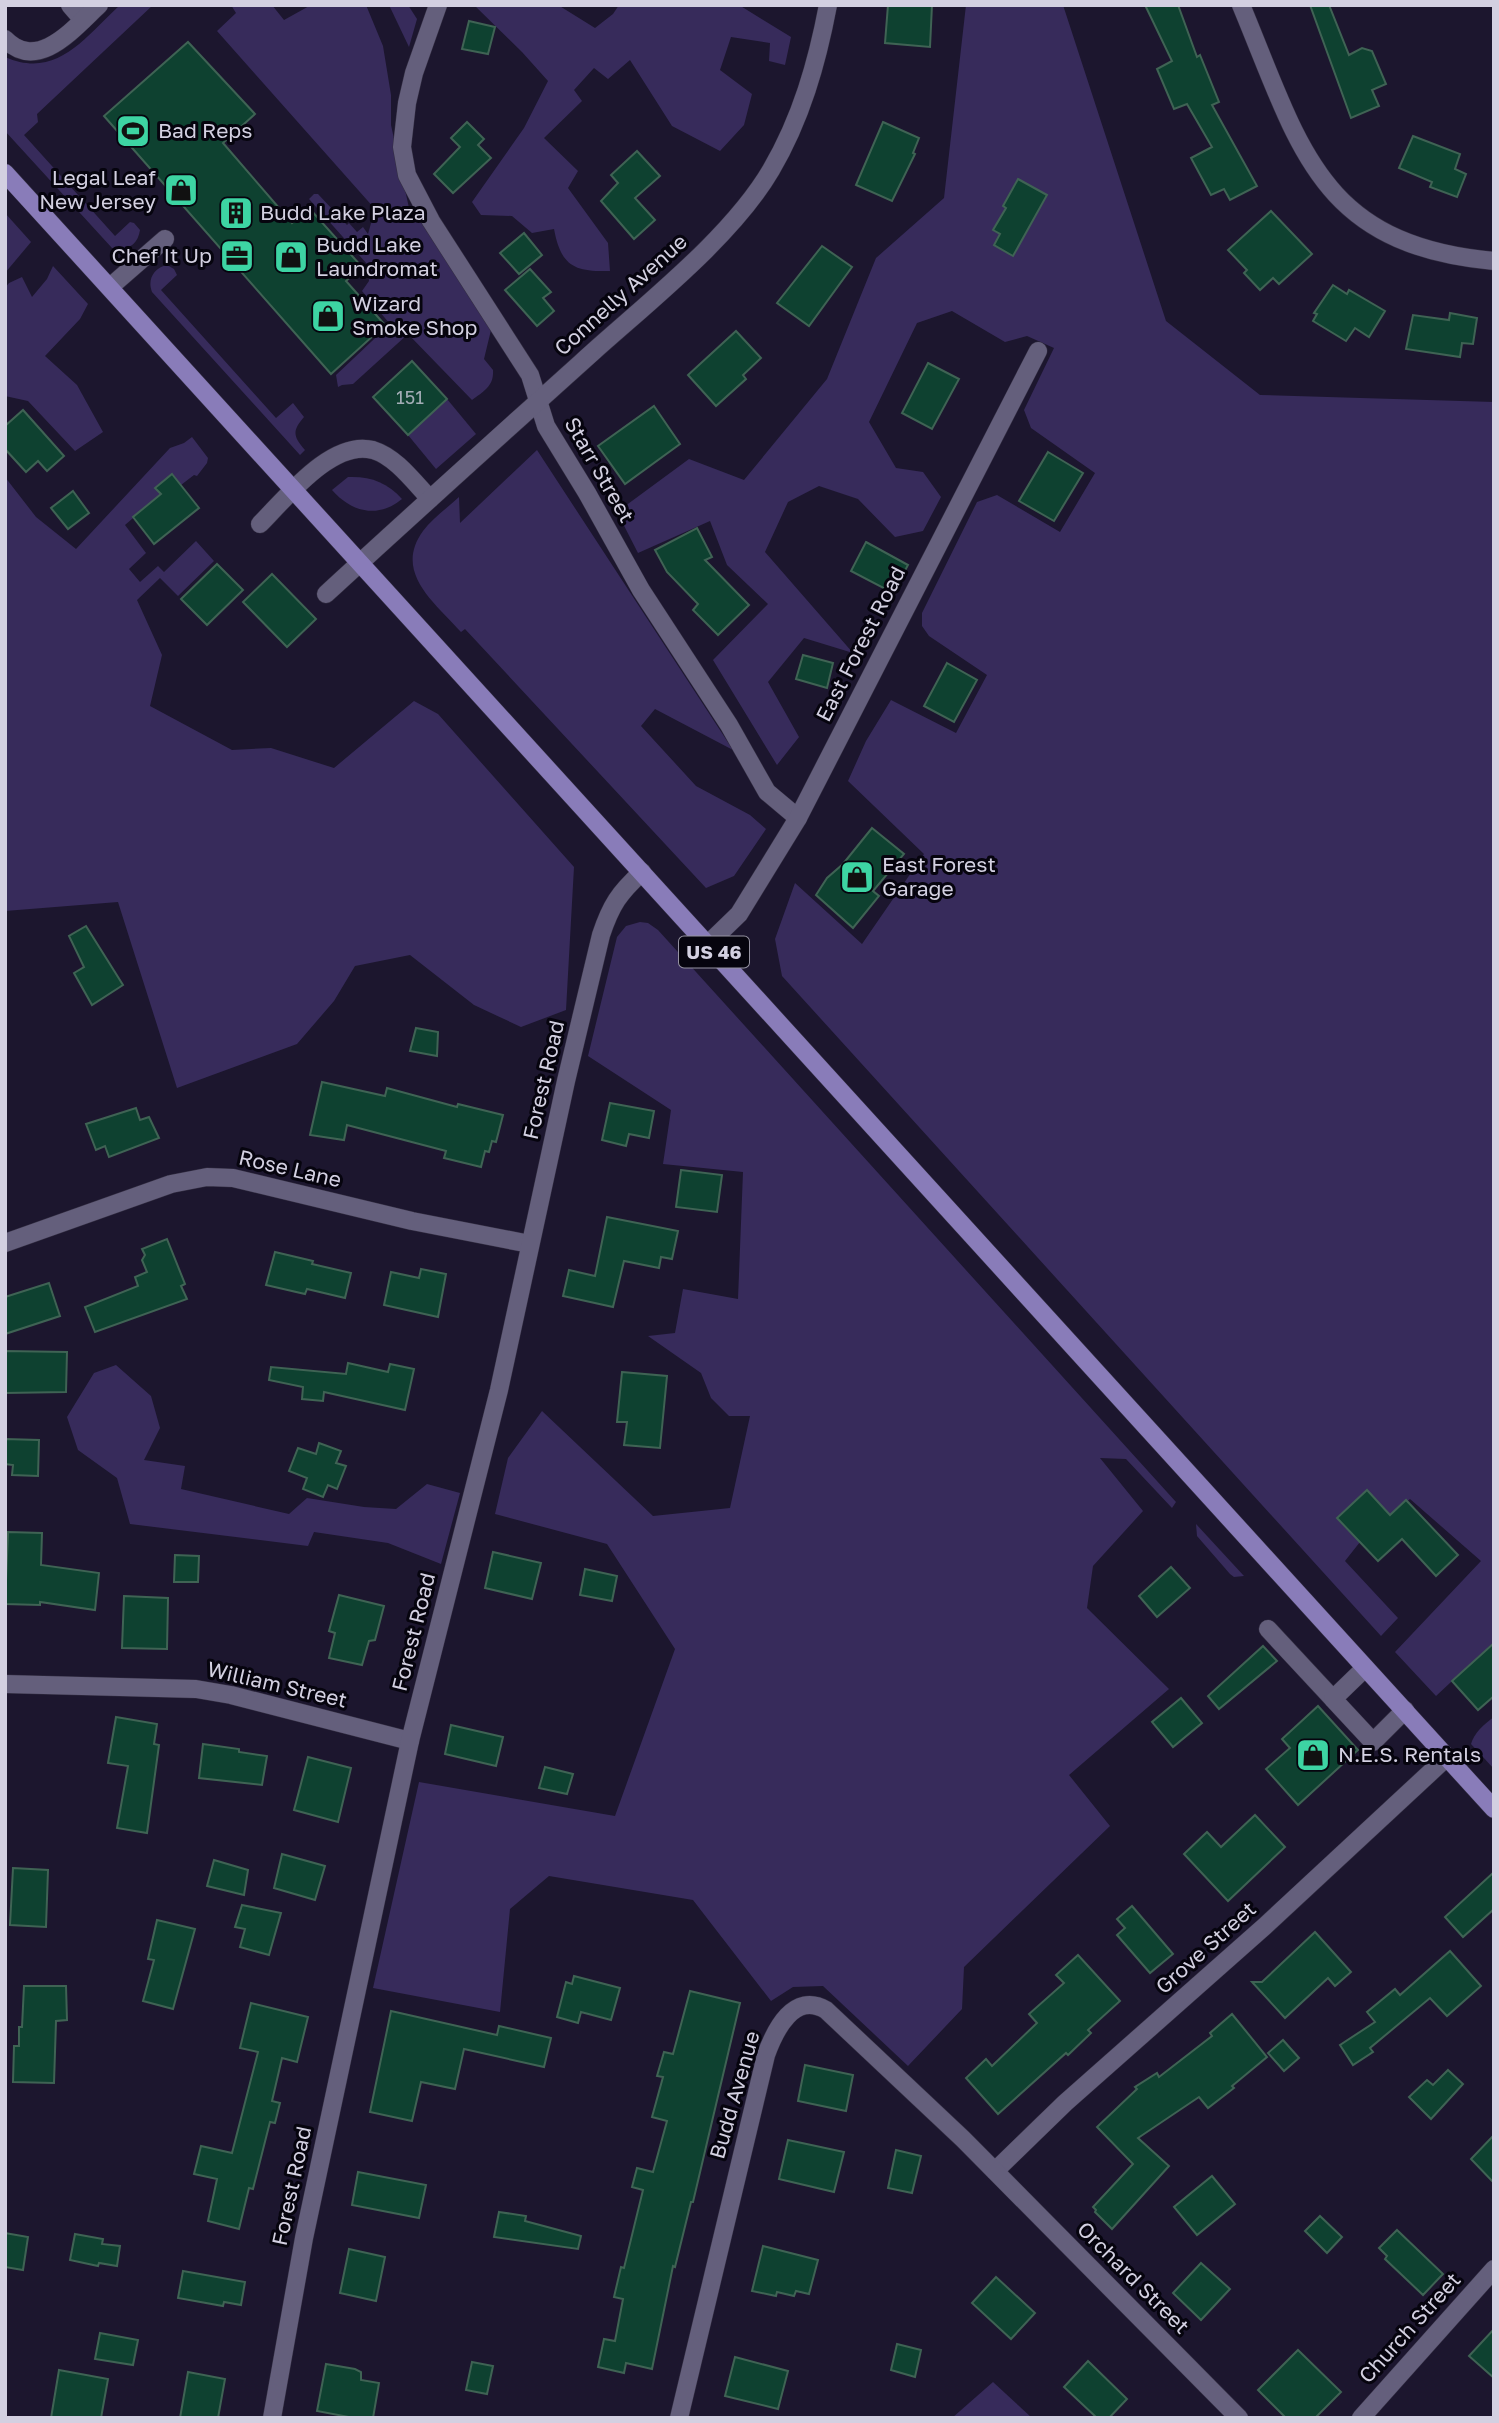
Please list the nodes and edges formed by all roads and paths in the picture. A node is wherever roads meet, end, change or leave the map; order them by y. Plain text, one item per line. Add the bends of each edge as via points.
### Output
1 (70, 5) edge
2 (99, 5) edge
3 (438, 5) edge
4 (828, 5) edge
5 (1241, 5) edge
6 (83, 20) junction
7 (5, 39) edge
8 (5, 173) edge
9 (165, 239) dead end
10 (1494, 261) edge
11 (110, 287) junction
12 (1038, 351) dead end
13 (538, 401) junction
14 (295, 490) junction
15 (430, 499) junction
16 (260, 524) dead end
17 (360, 562) junction
18 (326, 594) dead end
19 (798, 817) junction
20 (642, 872) junction
21 (707, 945) junction
22 (5, 1243) edge
23 (530, 1244) junction
24 (1268, 1629) dead end
25 (1365, 1668) junction
26 (5, 1684) edge
27 (1333, 1699) junction
28 (1405, 1710) junction
29 (410, 1741) junction
30 (1447, 1757) junction
31 (1494, 1809) edge
32 (995, 2171) junction
33 (1494, 2269) edge
34 (272, 2418) edge
35 (679, 2418) edge
36 (1239, 2418) edge
37 (1361, 2418) edge

1 - 6 street
2 - 6 street
3 - 13 street, Starr Street via 409,93 403,163 431,221 530,375
4 - 13 street, Connelly Avenue via 802,104 758,189 706,248
5 - 10 street via 1307,159 1338,199 1356,214 1427,251
6 - 7 street via 44,50 22,51
8 - 11 main road, US 46
9 - 11 street
11 - 14 main road, US 46
12 - 19 street, East Forest Road
13 - 15 street, Connelly Avenue
13 - 19 street, Starr Street via 545,426 641,590 767,792
14 - 15 street via 323,463 361,449 373,450 394,463
14 - 16 street
14 - 17 main road, US 46
15 - 17 street, Connelly Avenue
17 - 18 street, Connelly Avenue
17 - 20 main road, US 46
19 - 21 street, East Forest Road via 739,914
20 - 21 main road, US 46
20 - 23 street, Forest Road via 615,900 601,934
21 - 25 main road, US 46
22 - 23 street, Rose Lane via 171,1184 220,1177
23 - 29 street, Forest Road via 499,1390
24 - 27 street
25 - 27 street
25 - 28 main road, US 46
26 - 29 street, William Street via 196,1689
27 - 28 street via 1342,1720 1373,1742
28 - 30 main road, US 46
29 - 34 street, Forest Road via 304,2238
30 - 31 main road, US 46
30 - 32 street, Grove Street via 1393,1821 1065,2103
32 - 35 street, Budd Avenue via 825,2010 810,2005 789,2013 772,2038 761,2072
32 - 36 street, Orchard Street
33 - 37 street, Church Street

